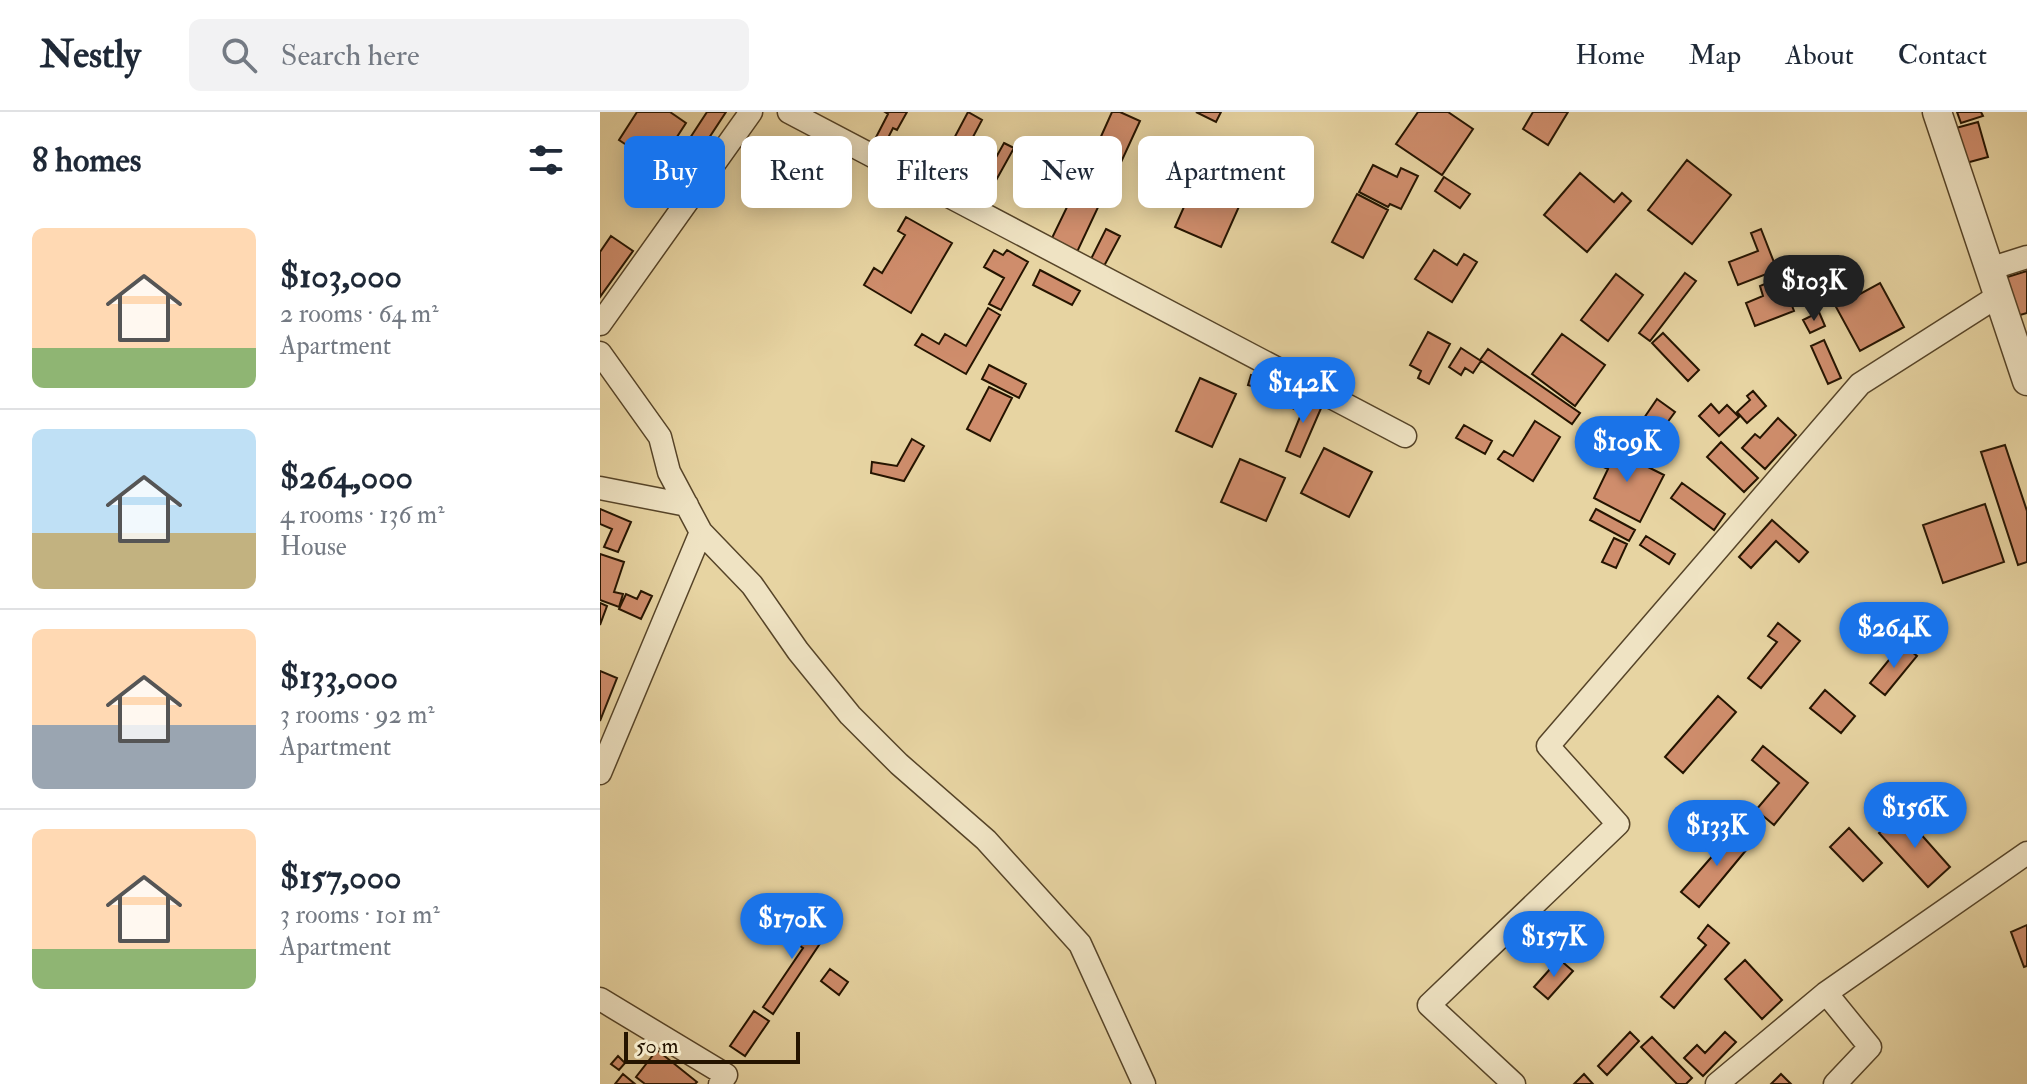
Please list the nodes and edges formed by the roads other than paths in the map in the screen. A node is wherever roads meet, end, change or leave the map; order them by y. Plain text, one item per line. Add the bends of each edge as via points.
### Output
1 (751, 112) edge
2 (789, 112) edge
3 (1937, 112) edge
4 (2027, 257) edge
5 (1994, 283) junction
6 (600, 324) edge
7 (600, 353) edge
8 (2027, 381) edge
9 (1405, 436) dead end
10 (600, 488) edge
11 (687, 505) junction
12 (701, 532) junction
13 (600, 773) edge
14 (2027, 853) edge
15 (1826, 993) junction
16 (600, 999) edge
17 (720, 1084) edge
18 (1144, 1084) edge
19 (1514, 1084) edge
20 (1717, 1084) edge
21 (1835, 1084) edge

1 - 6 street
2 - 9 street
3 - 5 street
4 - 5 street
5 - 8 street
5 - 19 street via 1860,384 1548,746 1618,824 1429,1005
7 - 11 street via 660,437 669,472
10 - 11 street
11 - 12 street
12 - 13 street
12 - 18 street via 752,585 850,715 986,840 1080,944
14 - 15 street
15 - 20 street
15 - 21 street via 1870,1047
16 - 17 street via 726,1075

